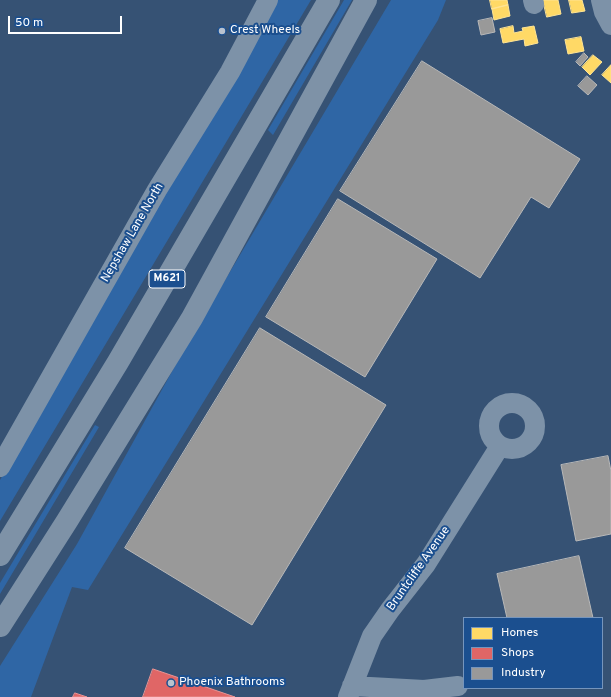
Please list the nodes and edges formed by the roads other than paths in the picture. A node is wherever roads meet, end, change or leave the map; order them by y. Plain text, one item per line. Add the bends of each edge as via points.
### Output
1 (268, 0) edge
2 (329, 0) edge
3 (366, 0) edge
4 (601, 0) edge
5 (611, 25) edge
6 (500, 446) dead end
7 (0, 467) edge
8 (0, 555) edge
9 (0, 626) edge
10 (458, 686) dead end
11 (350, 691) edge

1 - 7 street, Nepshaw Lane North via 230,72 158,190
2 - 8 highway, M621 via 118,362
3 - 9 highway via 192,318
4 - 5 street
6 - 11 street, Bruntcliffe Avenue via 426,564 372,636
10 - 11 street via 424,690

